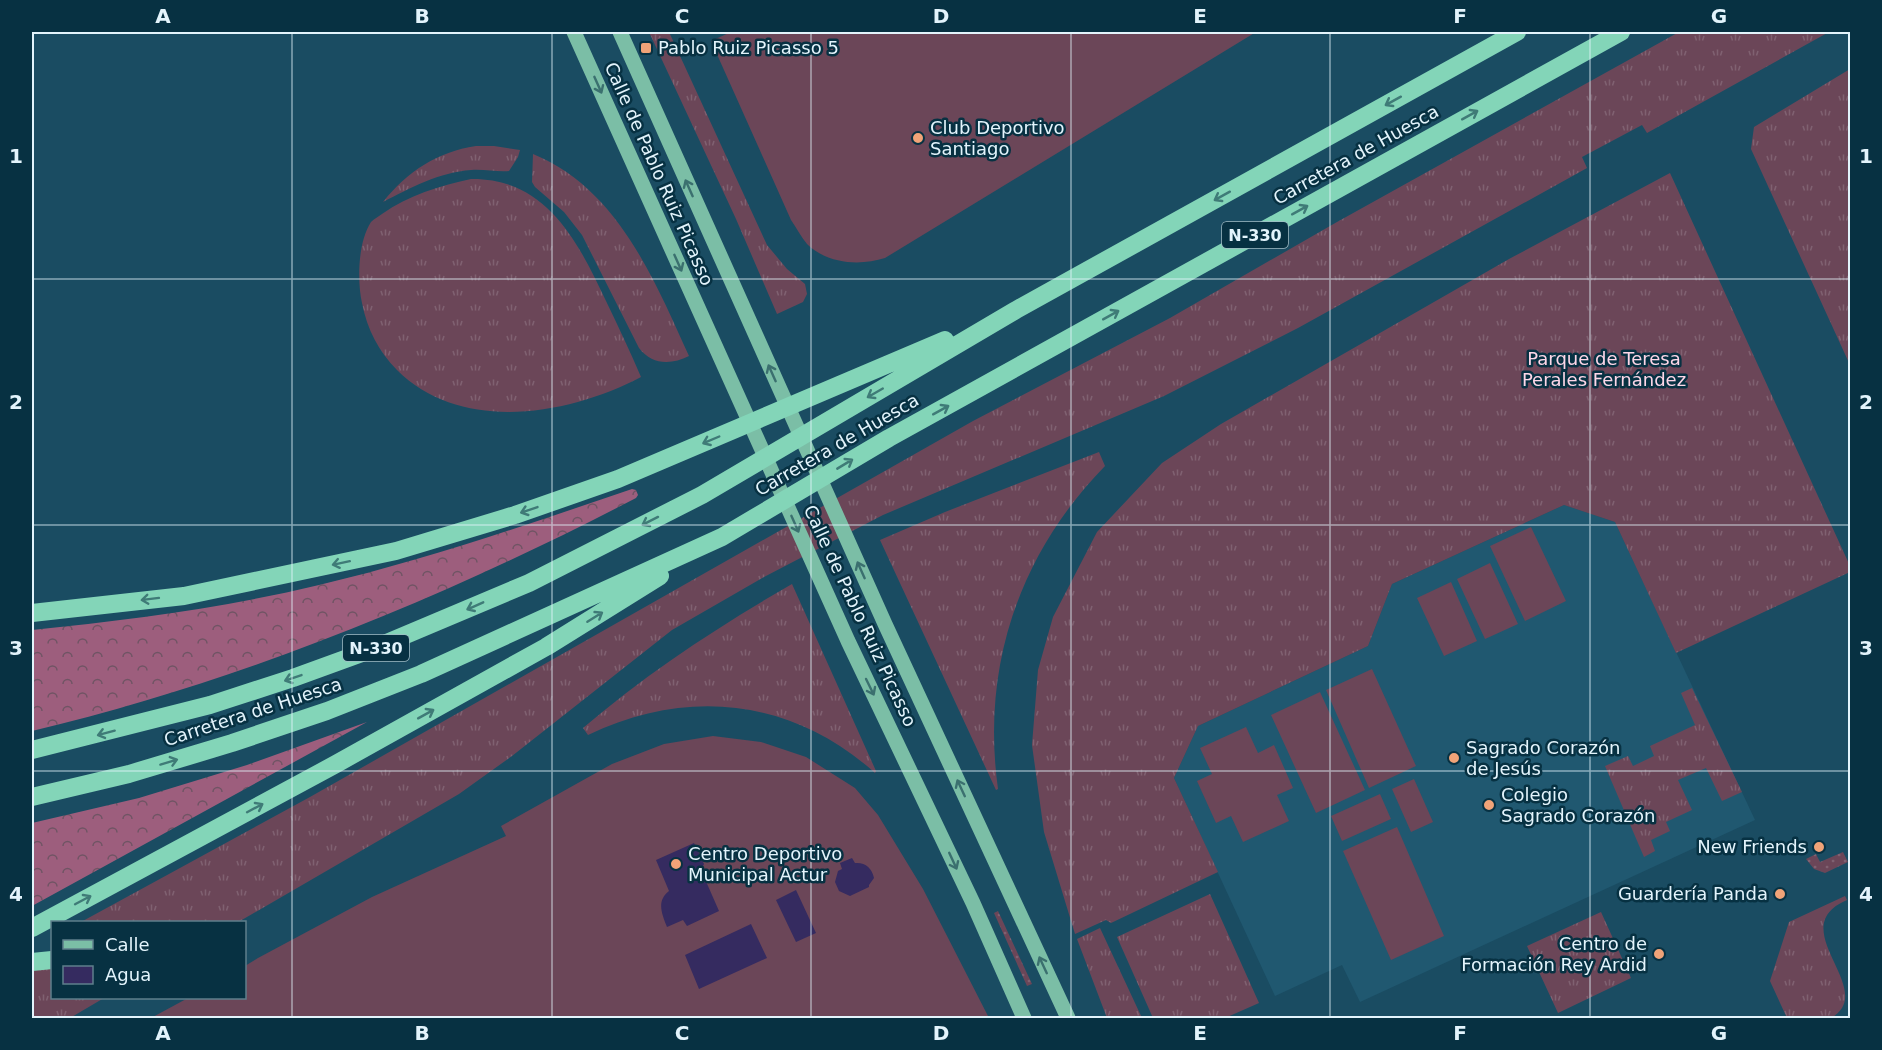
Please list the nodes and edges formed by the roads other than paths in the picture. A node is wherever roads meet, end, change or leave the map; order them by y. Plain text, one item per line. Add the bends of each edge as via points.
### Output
1 (574, 32) edge
2 (620, 32) edge
3 (1517, 32) edge
4 (1621, 32) edge
5 (1016, 310) junction
6 (722, 537) junction
7 (32, 613) edge
8 (32, 750) edge
9 (32, 797) edge
10 (32, 928) edge
11 (51, 960) edge
12 (32, 962) edge
13 (1024, 1018) edge
14 (1068, 1018) edge

1 -> 13 main road, Calle de Pablo Ruiz Picasso via 848,641
14 -> 2 main road, Calle de Pablo Ruiz Picasso via 885,624
3 -> 5 highway, Carretera de Huesca / N-330
6 -> 4 highway, Carretera de Huesca / N-330 via 890,438
5 -> 7 highway via 618,479 494,521 396,551 184,596
5 -> 8 highway, Carretera de Huesca / N-330 via 702,495 529,582 370,651 292,678 210,705
9 -> 6 highway, Carretera de Huesca / N-330 via 129,774 327,711 421,674
10 -> 6 highway via 536,653
11 - 12 highway

